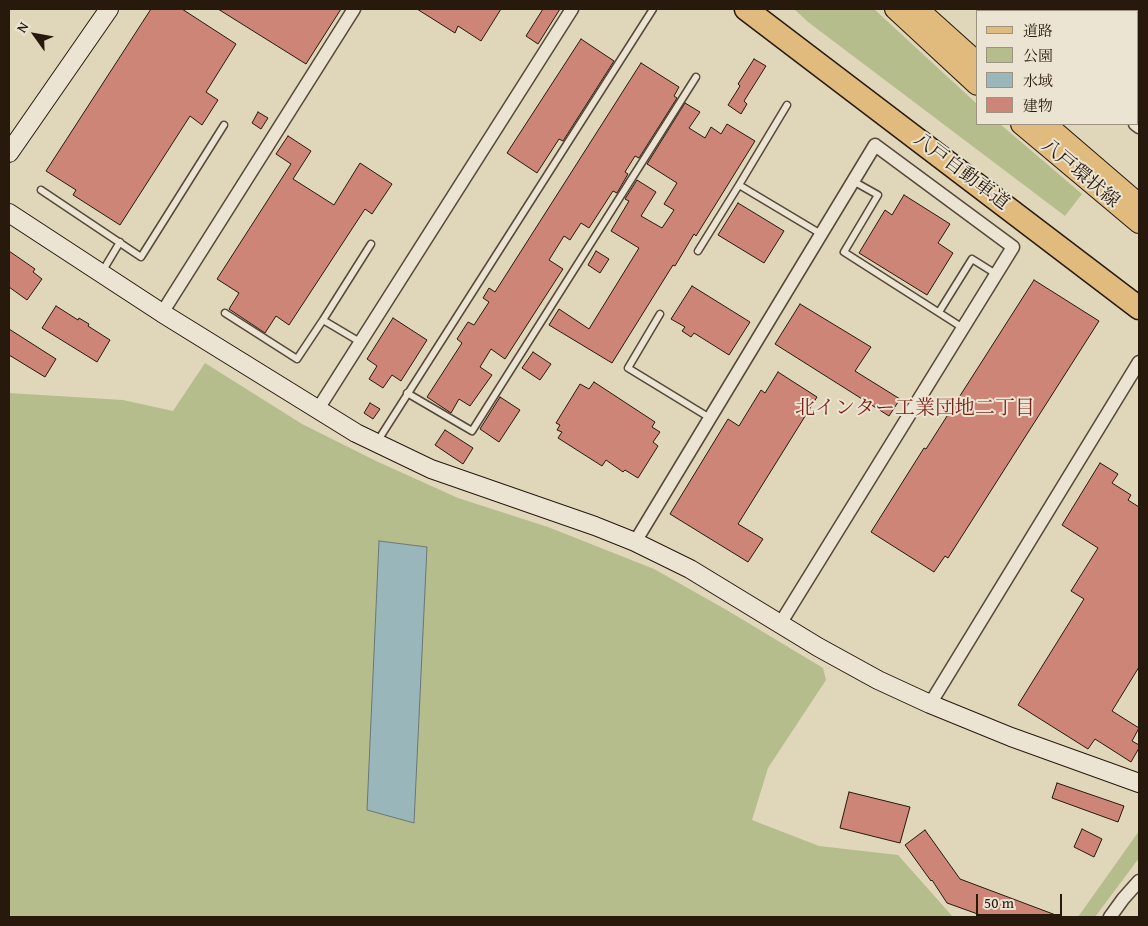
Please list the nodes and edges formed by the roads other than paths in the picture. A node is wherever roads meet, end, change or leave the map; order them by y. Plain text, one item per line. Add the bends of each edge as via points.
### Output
1 (109, 9) edge
2 (354, 9) edge
3 (572, 9) edge
4 (653, 9) edge
5 (746, 9) edge
6 (752, 9) edge
7 (895, 9) edge
8 (918, 9) edge
9 (783, 35) junction
10 (976, 61) edge
11 (696, 77) dead end
12 (976, 83) edge
13 (787, 106) dead end
14 (224, 125) dead end
15 (1022, 125) edge
16 (1047, 125) edge
17 (9, 153) edge
18 (853, 181) junction
19 (739, 185) junction
20 (41, 190) dead end
21 (1139, 204) edge
22 (9, 213) edge
23 (1139, 223) edge
24 (821, 234) junction
25 (120, 242) junction
26 (370, 244) dead end
27 (698, 251) dead end
28 (102, 273) junction
29 (996, 274) junction
30 (1139, 308) edge
31 (939, 312) junction
32 (162, 313) junction
33 (225, 313) dead end
34 (660, 314) dead end
35 (323, 320) junction
36 (963, 328) junction
37 (360, 342) junction
38 (1139, 362) edge
39 (407, 393) junction
40 (318, 409) junction
41 (710, 418) junction
42 (376, 443) junction
43 (635, 542) junction
44 (780, 624) junction
45 (930, 704) junction
46 (1139, 783) edge
47 (1139, 881) edge
48 (1110, 917) edge

1 - 17 street
2 - 32 street
3 - 37 street
4 - 39 lane
5 - 9 highway, 八戸自動車道
6 - 9 highway, 八戸自動車道
7 - 12 main road
8 - 10 main road
9 - 30 highway, 八戸自動車道
11 - 39 lane via 472,431
13 - 19 lane
14 - 25 lane via 141,256
15 - 23 main road, 八戸環状線
16 - 21 main road, 八戸環状線
18 - 24 street
18 - 29 street via 875,145 1013,247
18 - 31 lane via 878,195 844,252
19 - 24 lane
19 - 27 lane
20 - 25 lane
22 - 28 street
24 - 41 street
25 - 28 lane
26 - 35 lane
28 - 32 street
29 - 31 lane via 972,259
29 - 36 street
31 - 36 lane
32 - 40 street
33 - 35 lane via 297,359
34 - 41 lane via 628,368
35 - 37 lane
36 - 44 street
37 - 40 street
38 - 45 street
39 - 42 lane
40 - 42 street
41 - 43 street
42 - 43 street via 431,469
43 - 44 street via 690,569
44 - 45 street via 878,680
45 - 46 street
47 - 48 street

